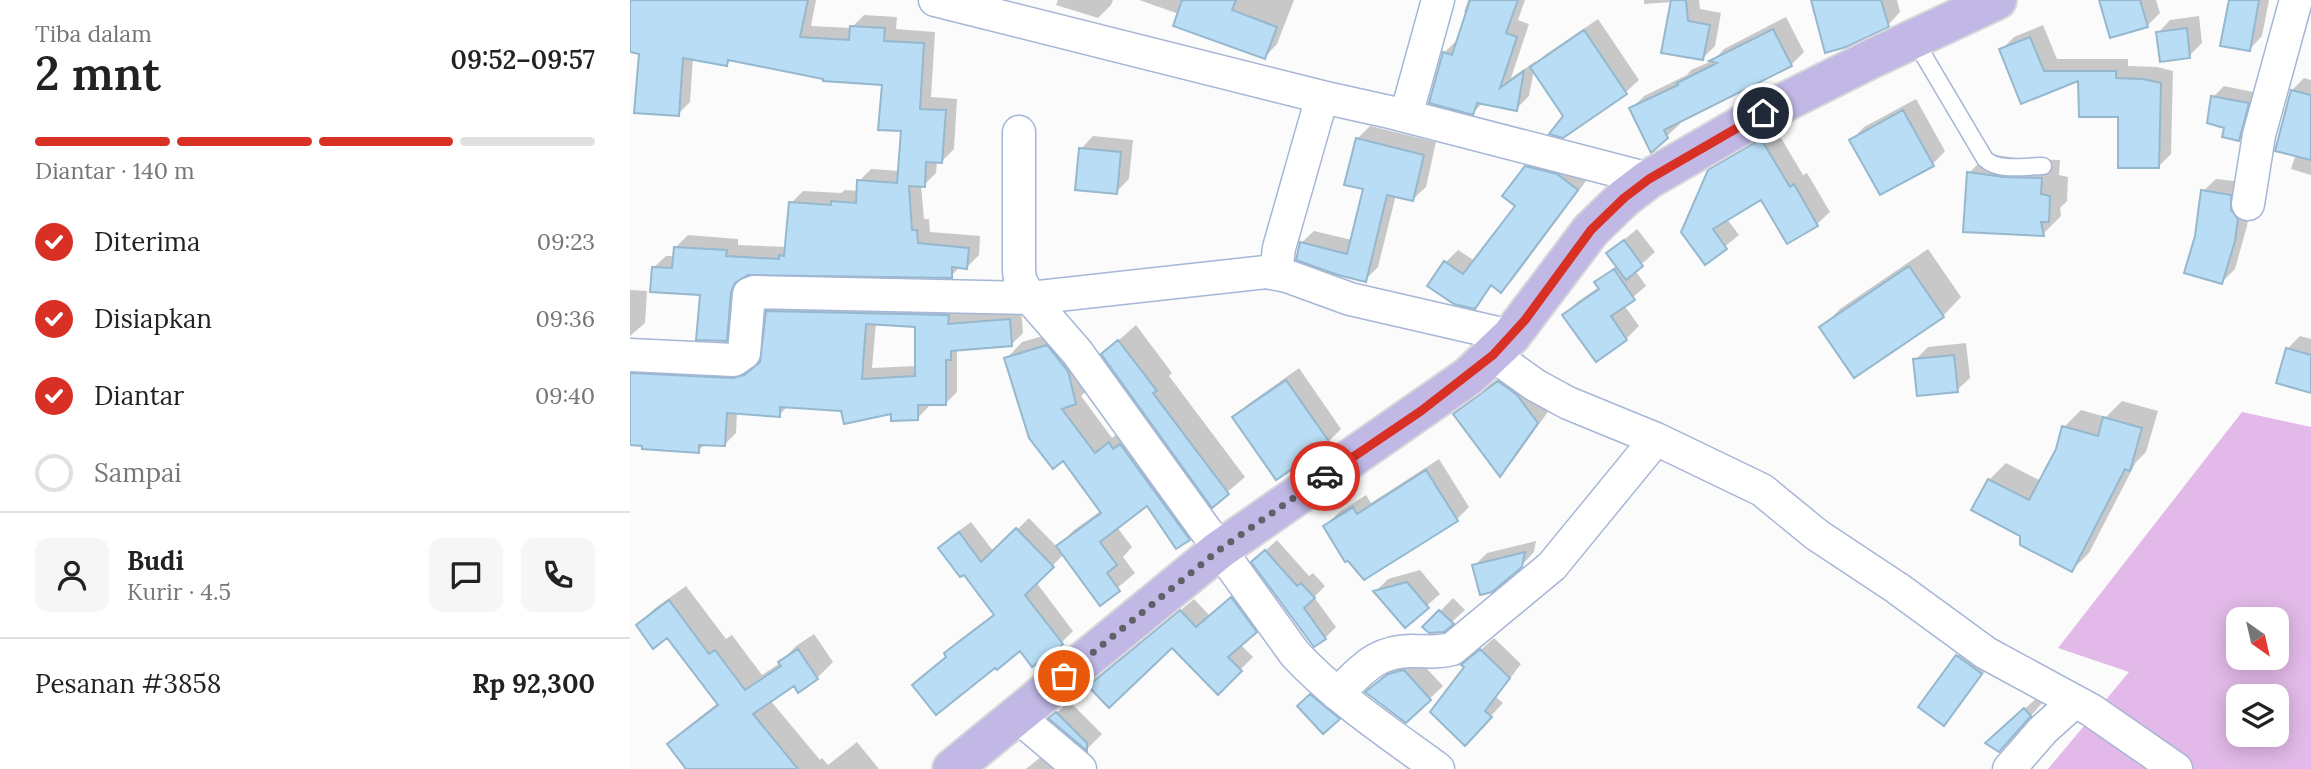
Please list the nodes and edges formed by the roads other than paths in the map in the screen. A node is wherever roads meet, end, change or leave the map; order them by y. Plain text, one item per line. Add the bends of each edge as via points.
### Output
1 (935, 0) edge
2 (1438, 0) edge
3 (1997, 0) edge
4 (2297, 0) edge
5 (1947, 11) edge
6 (1914, 38) junction
7 (1322, 97) junction
8 (1406, 116) junction
9 (1019, 132) dead end
10 (2043, 166) dead end
11 (1649, 179) junction
12 (2248, 204) dead end
13 (1276, 273) junction
14 (1030, 298) junction
15 (1502, 345) junction
16 (630, 355) edge
17 (1656, 439) junction
18 (1219, 550) junction
19 (1336, 694) junction
20 (2074, 702) junction
21 (1016, 715) junction
22 (953, 769) edge
23 (1080, 769) edge
24 (1438, 769) edge
25 (2008, 769) edge
26 (2176, 769) edge

1 - 7 street
2 - 8 street
3 - 5 main road
4 - 12 street via 2259,135
5 - 6 main road
6 - 10 lane via 1985,159 1999,166
6 - 11 main road via 1763,113
7 - 8 street
7 - 13 street
8 - 11 street
9 - 14 street via 1019,270
11 - 15 main road via 1591,230
13 - 14 street
13 - 15 street
14 - 16 street via 754,292 749,293 744,353 734,360
14 - 18 street via 1077,352
15 - 17 street via 1535,386
15 - 18 main road via 1431,404
17 - 19 street via 1552,566 1452,649 1388,652 1368,663
17 - 20 street via 1762,490 1817,535 1986,653
18 - 19 street via 1295,654
18 - 21 main road
19 - 24 street
20 - 25 street
20 - 26 street
21 - 22 main road
21 - 23 street

